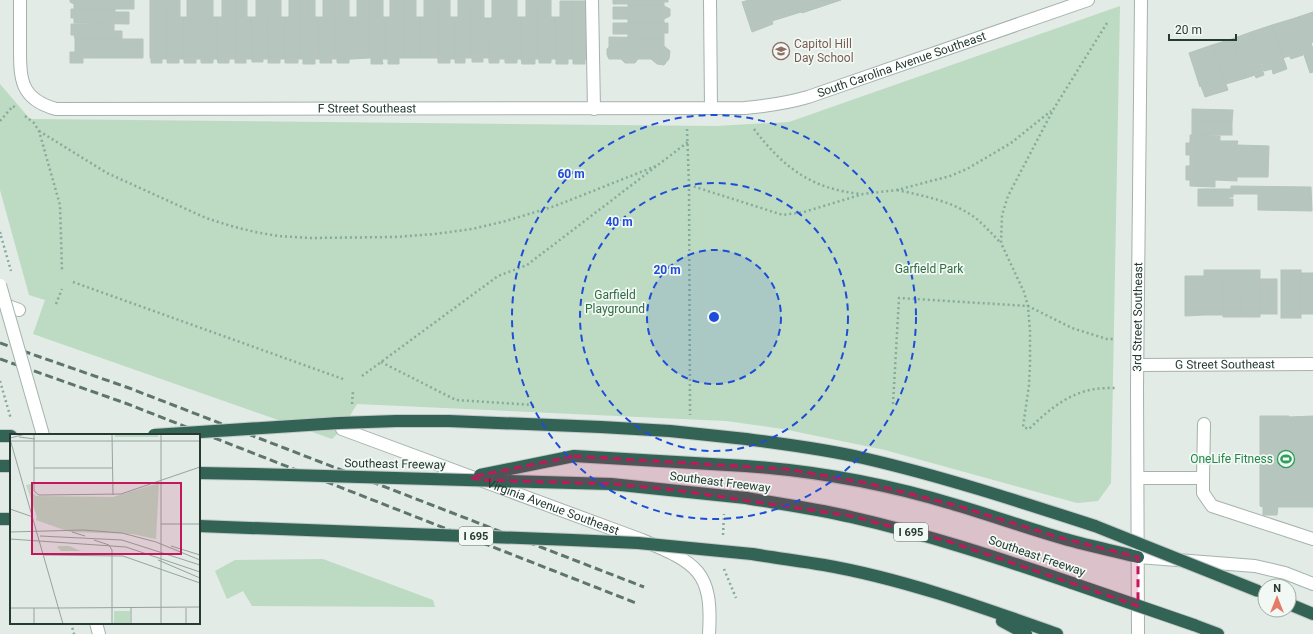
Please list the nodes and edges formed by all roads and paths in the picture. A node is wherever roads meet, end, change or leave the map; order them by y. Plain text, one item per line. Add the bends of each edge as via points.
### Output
1 (20, 0) edge
2 (592, 0) edge
3 (710, 0) edge
4 (1088, 0) edge
5 (1141, 0) edge
6 (1107, 23) dead end
7 (711, 108) junction
8 (594, 109) junction
9 (19, 110) dead end
10 (1053, 110) junction
11 (24, 115) dead end
12 (0, 122) edge
13 (687, 129) dead end
14 (754, 129) dead end
15 (39, 131) junction
16 (688, 142) junction
17 (656, 166) junction
18 (689, 186) junction
19 (896, 190) junction
20 (863, 194) junction
21 (0, 232) edge
22 (1, 236) dead end
23 (1001, 243) junction
24 (62, 270) dead end
25 (73, 282) dead end
26 (0, 285) edge
27 (62, 289) dead end
28 (0, 303) edge
29 (56, 304) dead end
30 (1028, 306) junction
31 (19, 310) dead end
32 (1115, 340) dead end
33 (381, 362) junction
34 (1313, 364) edge
35 (1138, 365) junction
36 (362, 376) dead end
37 (343, 379) dead end
38 (0, 381) edge
39 (1115, 388) dead end
40 (353, 391) dead end
41 (456, 400) dead end
42 (352, 404) dead end
43 (893, 404) dead end
44 (690, 415) dead end
45 (11, 420) dead end
46 (1204, 424) dead end
47 (342, 429) dead end
48 (43, 434) edge
49 (169, 434) edge
50 (200, 473) edge
51 (1138, 478) junction
52 (1203, 478) junction
53 (459, 479) junction
54 (200, 526) edge
55 (1313, 539) edge
56 (1138, 557) junction
57 (722, 566) dead end
58 (1313, 584) edge
59 (1257, 590) edge
60 (736, 598) dead end
61 (971, 604) junction
62 (1297, 607) edge
63 (1313, 614) edge
64 (71, 624) edge
65 (96, 624) edge
66 (74, 634) edge
67 (99, 634) edge
68 (708, 634) edge
69 (1026, 634) edge
70 (1057, 634) edge
71 (1138, 634) edge
72 (1218, 634) edge

1 - 8 street, F Street Southeast via 20,73 23,85 34,99 56,109
2 - 8 street
3 - 7 street
4 - 7 street, South Carolina Avenue Southeast via 788,103
5 - 35 street, 3rd Street Southeast
6 - 10 path
7 - 8 street, F Street Southeast
9 - 12 path via 13,106
10 - 19 path via 1011,143 967,169
10 - 23 path via 1008,196 1002,215
11 - 15 path
13 - 16 path
14 - 20 path via 781,160 800,175 830,189
15 - 17 path via 107,173 206,218 255,232 310,238 436,234 472,230 555,206
15 - 24 path via 60,205
16 - 17 path
16 - 18 path
17 - 33 path via 527,264 498,276
18 - 20 path via 783,215 804,212
18 - 44 path
19 - 20 path
19 - 23 path via 930,197 954,206 978,220
21 - 22 path
23 - 30 path
25 - 37 path
26 - 48 street, bridge
27 - 29 path
28 - 31 street
30 - 32 path via 1072,328
30 - 39 path via 1030,364 1023,428 1029,429 1060,403 1081,392
30 - 43 path via 899,298
33 - 36 path
33 - 41 path
34 - 35 street, G Street Southeast
35 - 51 street, 3rd Street Southeast
38 - 45 path
40 - 42 path
46 - 52 street
47 - 68 street, Virginia Avenue Southeast via 642,540 676,555 695,568 706,587 710,614
49 - 59 highway, bridge via 339,423 442,421 670,431 746,439 861,458 964,485 1095,526
50 - 53 highway, Southeast Freeway / I 695, bridge
51 - 52 street
51 - 56 street, 3rd Street Southeast
52 - 55 street via 1203,494 1212,506
53 - 56 highway, bridge via 574,456 787,469 903,491 1058,537
53 - 72 highway, Southeast Freeway / I 695, bridge via 612,484 746,498 850,516 950,542
54 - 61 highway, I 695, bridge via 587,540 752,554 825,565 893,581
56 - 58 street via 1255,566 1285,573
56 - 71 street, 3rd Street Southeast
57 - 60 path
61 - 69 highway
61 - 70 highway, I 695
62 - 63 highway
64 - 66 path
65 - 67 street

